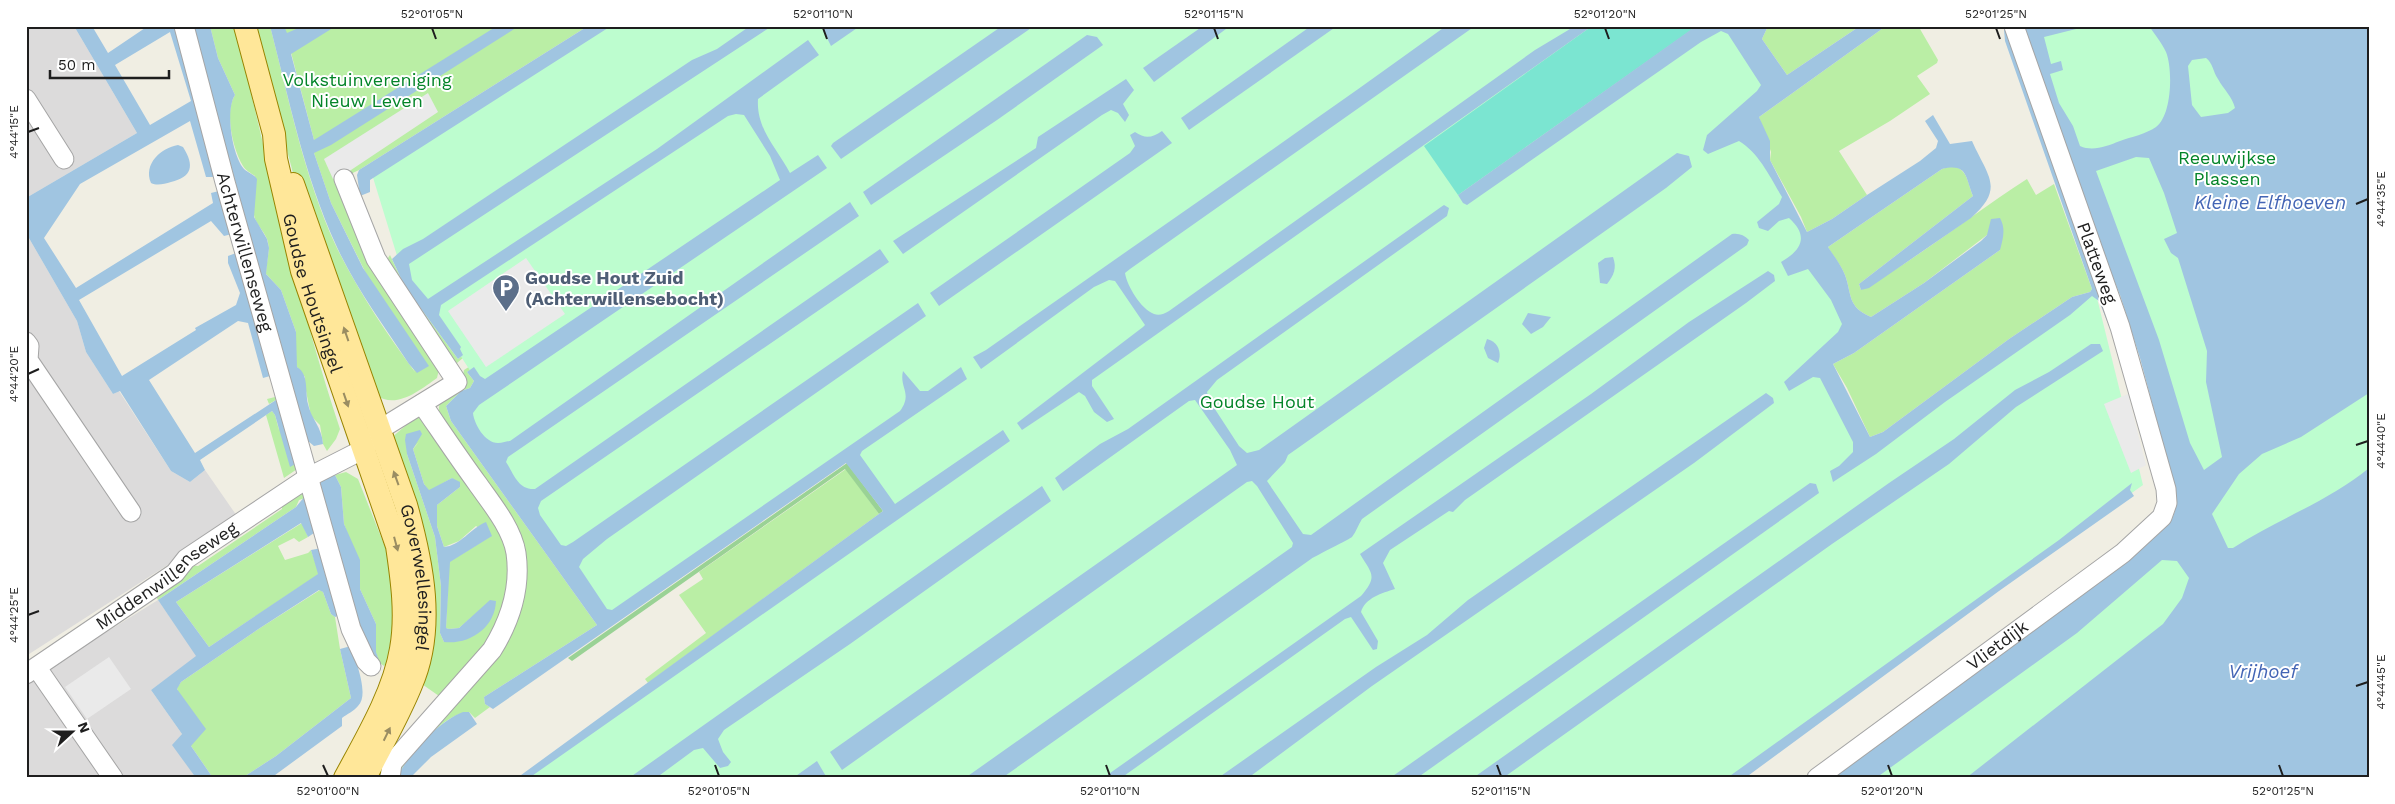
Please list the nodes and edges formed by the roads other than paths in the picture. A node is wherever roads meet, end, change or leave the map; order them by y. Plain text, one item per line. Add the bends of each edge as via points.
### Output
1 (184, 26) edge
2 (245, 26) edge
3 (2014, 26) edge
4 (26, 99) edge
5 (274, 134) junction
6 (64, 159) dead end
7 (344, 179) dead end
8 (27, 354) edge
9 (422, 404) junction
10 (379, 430) junction
11 (364, 449) junction
12 (309, 477) junction
13 (2167, 503) joint
14 (131, 512) dead end
15 (371, 666) dead end
16 (31, 671) edge
17 (113, 778) edge
18 (345, 778) edge
19 (365, 778) edge
20 (390, 778) edge
21 (1817, 778) edge

1 - 12 street, Achterwillenseweg
2 - 5 main road, Goudse Houtsingel
3 - 13 street, Platteweg via 2120,327 2163,476
4 - 6 street
10 -> 5 main road, Goudse Houtsingel
5 -> 11 main road, Goudse Houtsingel via 276,159 302,271
7 - 9 street via 376,258 457,382
8 - 14 street
9 - 10 street
9 - 20 street via 506,527 516,551 517,578 514,605 505,630 492,650 392,763
10 - 11 street
19 -> 10 main road, Goverwellesingel via 412,684 424,627 419,551
11 - 12 street
11 -> 18 main road, Goverwellesingel via 397,546 404,612 401,649 393,676 371,729
12 - 15 street, Achterwillenseweg via 351,629
12 - 16 street, Middenwillenseweg via 186,559 175,573
13 - 21 street, Vlietdijk via 2162,517 2124,553
16 - 17 street

